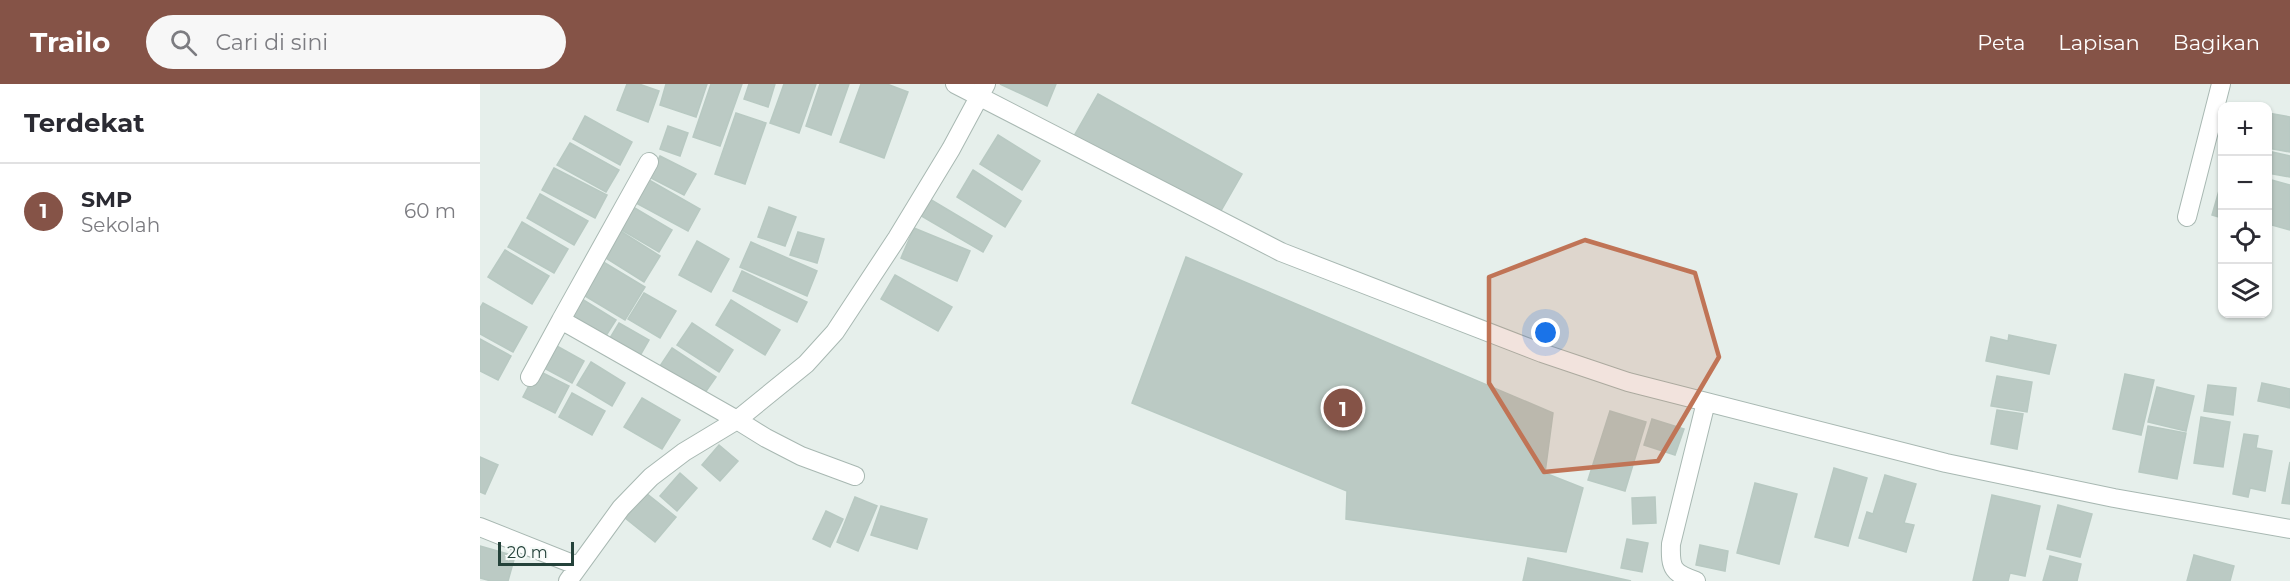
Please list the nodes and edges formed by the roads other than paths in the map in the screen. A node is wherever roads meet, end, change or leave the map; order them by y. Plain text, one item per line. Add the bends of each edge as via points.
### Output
1 (955, 84) edge
2 (2221, 84) edge
3 (982, 90) edge
4 (649, 162) dead end
5 (2187, 217) dead end
6 (561, 320) junction
7 (530, 377) dead end
8 (1706, 402) junction
9 (737, 420) junction
10 (855, 476) dead end
11 (480, 527) edge
12 (2290, 529) edge
13 (573, 574) edge
14 (1696, 581) edge

1 - 3 street
2 - 5 street
3 - 8 street via 1281,252 1542,353 1628,382
3 - 9 street via 897,238 835,332 806,364
4 - 6 street
6 - 7 street
6 - 9 street
8 - 12 street via 1946,463
8 - 14 street via 1670,559 1680,576
9 - 10 street via 801,456
9 - 13 street via 651,477 621,508
11 - 13 street

